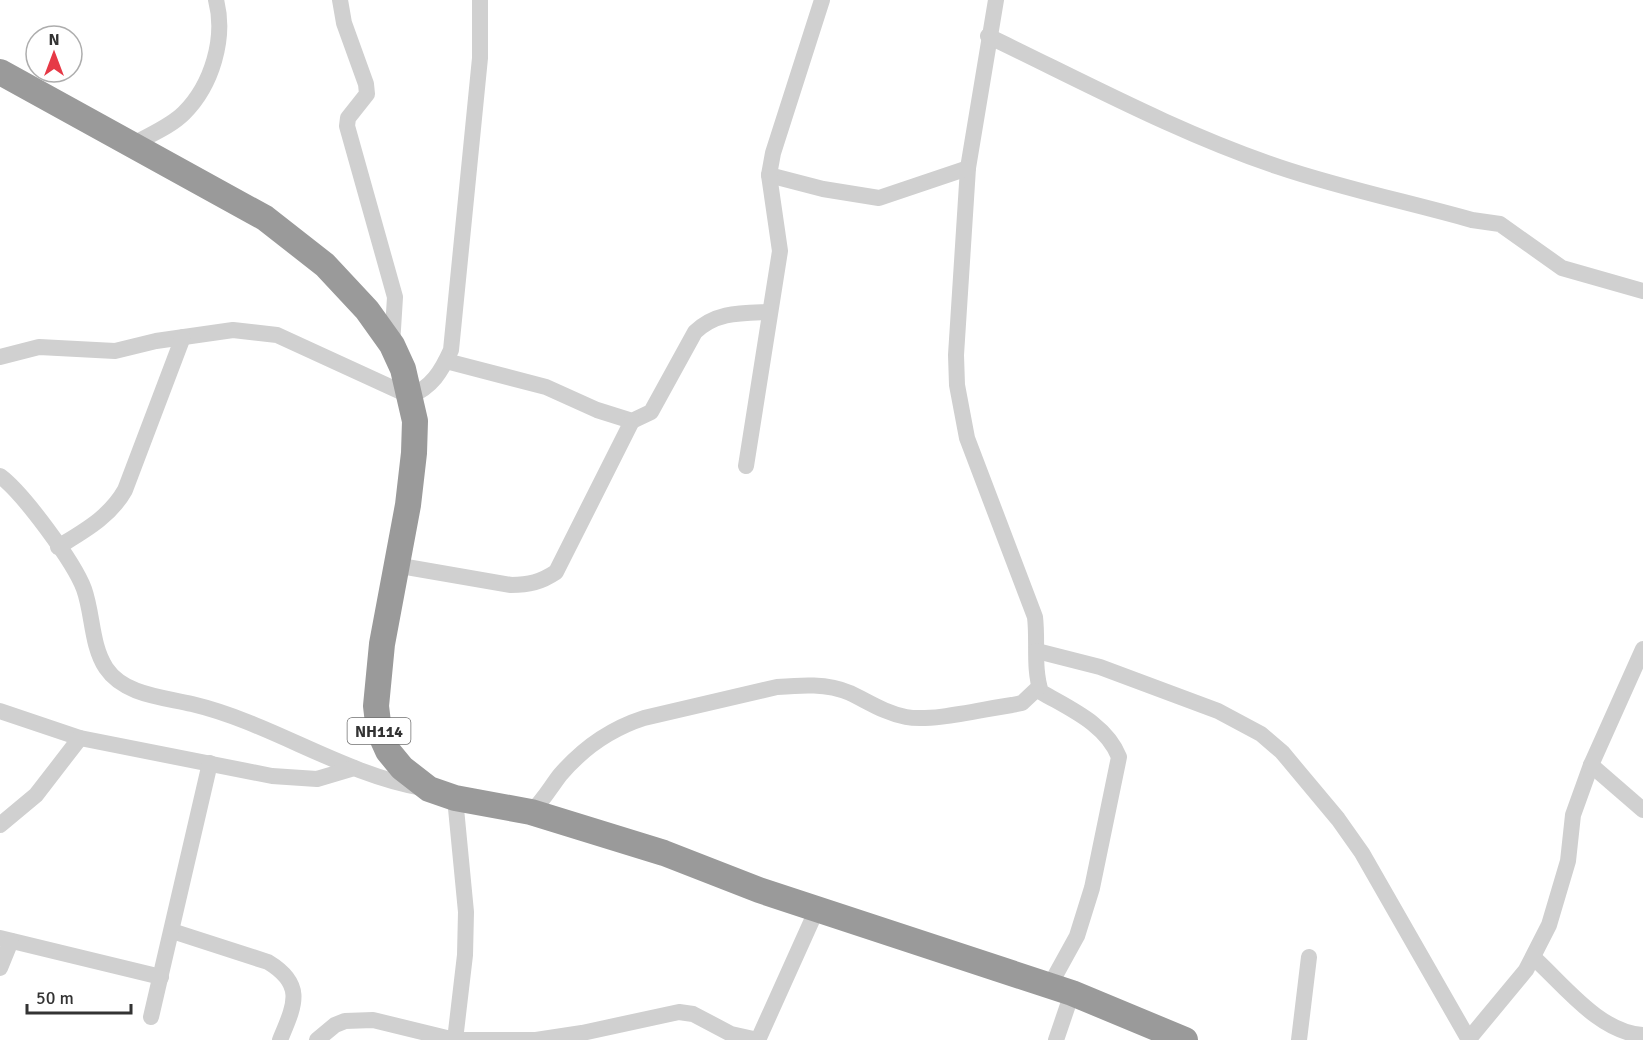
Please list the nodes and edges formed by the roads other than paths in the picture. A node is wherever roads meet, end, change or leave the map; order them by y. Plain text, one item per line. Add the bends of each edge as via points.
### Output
1 (216, 0) edge
2 (340, 0) edge
3 (480, 0) edge
4 (822, 0) edge
5 (996, 0) edge
6 (988, 36) junction
7 (0, 72) edge
8 (132, 145) junction
9 (968, 168) junction
10 (770, 176) junction
11 (1643, 291) edge
12 (768, 312) junction
13 (183, 337) junction
14 (392, 345) junction
15 (0, 357) edge
16 (446, 361) junction
17 (410, 396) junction
18 (632, 421) junction
19 (746, 466) dead end
20 (0, 476) edge
21 (58, 547) junction
22 (395, 565) junction
23 (1643, 649) edge
24 (1037, 651) junction
25 (1039, 687) junction
26 (0, 711) edge
27 (80, 738) junction
28 (210, 763) junction
29 (1591, 765) junction
30 (354, 768) junction
31 (429, 789) junction
32 (455, 798) junction
33 (1643, 810) edge
34 (531, 812) junction
35 (0, 825) edge
36 (817, 909) junction
37 (172, 931) junction
38 (6, 940) edge
39 (1309, 957) dead end
40 (1534, 958) junction
41 (0, 968) edge
42 (162, 977) junction
43 (1061, 989) junction
44 (151, 1017) dead end
45 (1643, 1035) edge
46 (1178, 1038) edge
47 (280, 1040) edge
48 (317, 1040) edge
49 (455, 1040) edge
50 (758, 1040) edge
51 (1056, 1040) edge
52 (1299, 1040) edge
53 (1468, 1040) edge

1 - 8 street via 221,21 219,47 203,88 183,114
2 - 14 street via 366,84 367,94 348,118 347,126 395,297
3 - 16 street via 480,58 455,325
4 - 10 street via 780,123
5 - 6 street
6 - 9 street
6 - 11 street via 1228,148 1281,167 1472,220 1500,224 1562,268
7 - 8 highway, NH114
8 - 14 highway, NH114 via 239,202 285,232 348,289
9 - 10 street via 879,198
9 - 24 street via 957,386 967,438 1035,617
10 - 12 street via 780,251
12 - 18 street via 717,316 705,322 695,332 651,412
12 - 19 street
13 - 15 street via 115,351 39,347
13 - 17 street via 233,330 277,334
13 - 21 street via 116,506
14 - 17 highway, NH114
16 - 17 street via 433,382
16 - 18 street via 546,387
17 - 22 highway, NH114 via 415,421 414,453
18 - 22 street via 556,572 544,580 511,585
20 - 21 street via 26,503
21 - 30 street via 84,588 99,655 117,679 155,697 191,703 238,718
22 - 31 highway, NH114 via 378,672 379,731 402,768
23 - 29 street
24 - 25 street
24 - 53 street via 1108,670 1218,711 1261,734 1282,752 1362,853
25 - 34 street via 1022,703 924,717 885,711 849,693 812,685 777,687 654,716 622,725 589,746
25 - 43 street via 1041,692 1093,723 1114,744 1119,757 1092,888
26 - 27 street
27 - 28 street
27 - 35 street via 36,795
28 - 30 street via 304,779
28 - 37 street
29 - 33 street
29 - 40 street via 1573,815 1560,896
30 - 31 street via 395,783
31 - 32 highway, NH114
32 - 34 highway, NH114
32 - 49 street via 466,912
34 - 36 highway, NH114 via 664,853
36 - 43 highway, NH114
36 - 50 street
37 - 42 street
37 - 47 street via 282,970 290,979 294,1005
38 - 41 street
38 - 42 street
39 - 52 street
40 - 45 street via 1609,1024
40 - 53 street
42 - 44 street
43 - 46 highway, NH114
43 - 51 street
48 - 49 street via 335,1025 358,1020 373,1020
49 - 50 street via 559,1037 679,1012 700,1017 731,1034

